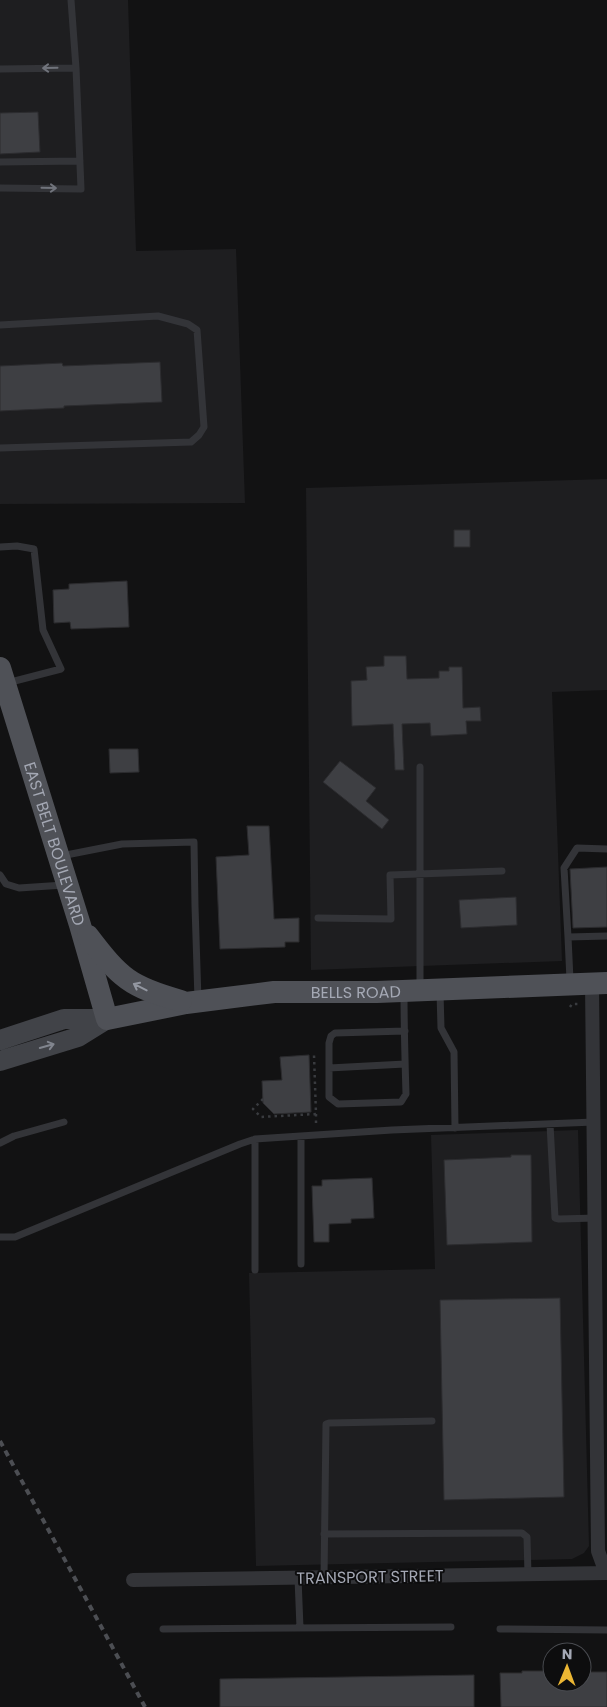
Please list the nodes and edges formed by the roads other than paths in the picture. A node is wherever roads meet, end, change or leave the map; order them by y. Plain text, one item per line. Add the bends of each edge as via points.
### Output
1 (72, 0) edge
2 (76, 68) junction
3 (0, 69) edge
4 (80, 161) junction
5 (0, 162) edge
6 (0, 188) edge
7 (0, 325) edge
8 (0, 448) edge
9 (0, 547) edge
10 (3, 684) edge
11 (420, 767) dead end
12 (607, 849) edge
13 (58, 856) junction
14 (502, 871) dead end
15 (421, 874) junction
16 (0, 875) edge
17 (68, 885) junction
18 (318, 918) dead end
19 (80, 925) junction
20 (607, 936) edge
21 (568, 937) junction
22 (590, 983) edge
23 (421, 990) junction
24 (192, 1002) junction
25 (107, 1019) junction
26 (404, 1032) junction
27 (0, 1040) edge
28 (0, 1061) edge
29 (405, 1064) junction
30 (329, 1068) junction
31 (64, 1122) dead end
32 (594, 1122) junction
33 (550, 1124) junction
34 (455, 1128) junction
35 (301, 1136) junction
36 (255, 1139) junction
37 (0, 1143) edge
38 (596, 1218) junction
39 (0, 1237) edge
40 (301, 1264) dead end
41 (255, 1270) dead end
42 (432, 1421) dead end
43 (324, 1534) junction
44 (607, 1574) edge
45 (528, 1575) junction
46 (298, 1578) junction
47 (324, 1578) junction
48 (133, 1580) dead end
49 (451, 1627) dead end
50 (300, 1628) junction
51 (163, 1629) dead end
52 (500, 1630) dead end
53 (607, 1630) edge

1 - 2 lane
2 -> 3 lane
2 - 4 lane
4 - 5 lane
6 -> 4 lane via 82,189
7 - 8 lane via 158,316 188,324 197,330 204,427 191,442
9 - 10 lane via 34,549 43,630 61,669
10 - 13 main road, EAST BELT BOULEVARD
11 - 15 lane
12 - 21 lane via 577,848 564,868
13 - 17 main road, EAST BELT BOULEVARD
13 - 24 lane via 122,844 194,842
14 - 15 lane
15 - 18 lane via 390,875 391,919
15 - 23 lane
16 - 17 lane via 6,884 19,888
17 - 19 main road, EAST BELT BOULEVARD
24 -> 19 main road via 152,993 122,976
19 - 25 main road, EAST BELT BOULEVARD
20 - 21 lane
21 - 22 lane
22 - 23 main road, BELLS ROAD
22 - 32 street
23 - 24 main road, BELLS ROAD via 274,992
23 - 26 lane
23 - 34 lane via 454,1052
24 - 25 main road, BELLS ROAD
25 - 27 main road via 64,1019
28 -> 25 main road via 78,1037
26 - 29 lane
26 - 30 lane via 336,1032 330,1036
29 - 30 lane
29 - 30 lane via 406,1094 401,1102 338,1104 329,1097
31 - 37 lane
32 - 33 lane
32 - 38 street
33 - 34 lane
33 - 38 lane via 555,1218
34 - 35 lane
35 - 36 lane
35 - 40 lane
36 - 39 lane via 15,1237
36 - 41 lane
38 - 44 street via 598,1551
42 - 43 lane via 326,1424
43 - 45 lane via 522,1533 527,1537
43 - 47 lane
44 - 45 street, TRANSPORT STREET
45 - 47 street, TRANSPORT STREET
46 - 47 street, TRANSPORT STREET
46 - 48 street, TRANSPORT STREET
46 - 50 lane
49 - 50 lane
50 - 51 lane
52 - 53 lane

